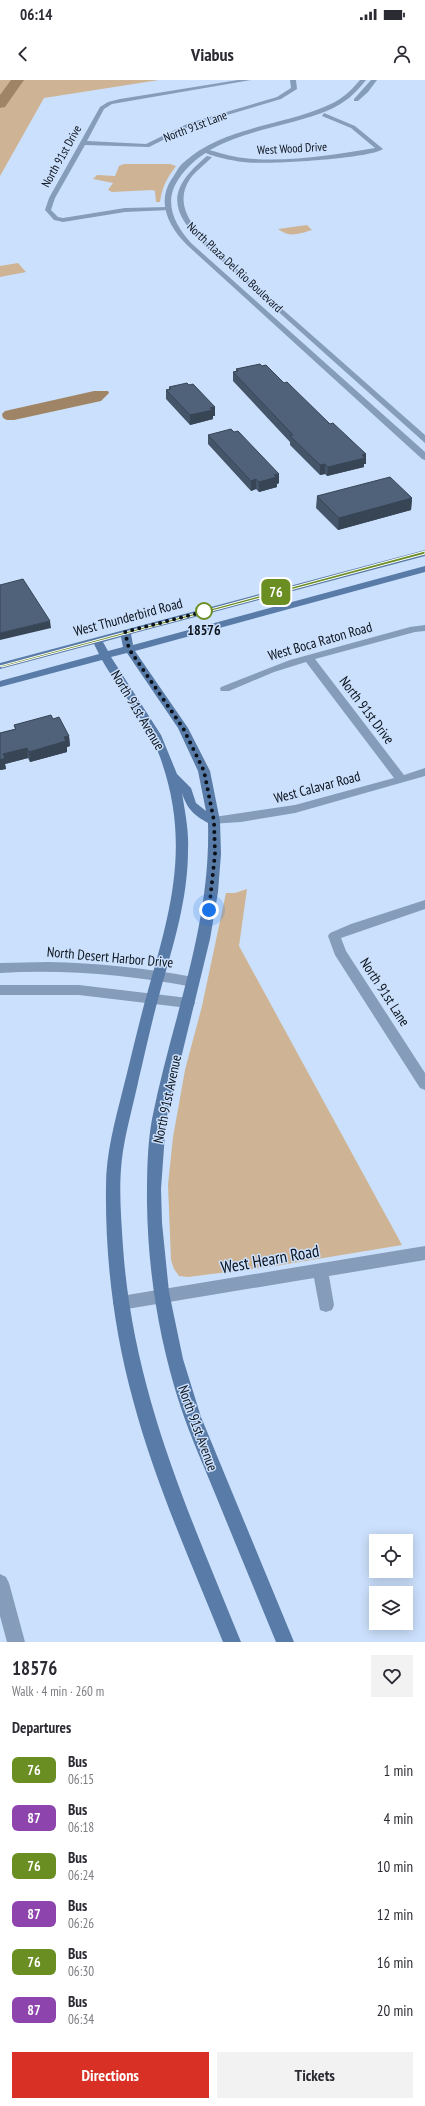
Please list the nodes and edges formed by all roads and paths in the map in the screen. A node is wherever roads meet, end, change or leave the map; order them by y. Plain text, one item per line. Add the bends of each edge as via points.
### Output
1 (248, 80) edge
2 (292, 80) edge
3 (363, 80) edge
4 (374, 80) edge
5 (350, 95) junction
6 (360, 97) junction
7 (324, 115) junction
8 (83, 143) junction
9 (205, 151) junction
10 (214, 153) junction
11 (172, 184) junction
12 (184, 184) junction
13 (168, 209) junction
14 (187, 225) junction
15 (175, 227) junction
16 (247, 281) junction
17 (234, 283) junction
18 (283, 314) junction
19 (270, 316) junction
20 (327, 352) junction
21 (313, 356) junction
22 (373, 393) junction
23 (358, 396) junction
24 (425, 440) edge
25 (425, 457) edge
26 (425, 552) edge
27 (425, 569) edge
28 (425, 628) edge
29 (125, 632) junction
30 (97, 640) junction
31 (129, 649) junction
32 (105, 655) junction
33 (309, 658) junction
34 (0, 666) edge
35 (0, 684) edge
36 (225, 689) dead end
37 (425, 772) edge
38 (172, 775) junction
39 (401, 779) junction
40 (214, 821) junction
41 (425, 904) edge
42 (0, 968) edge
43 (159, 976) junction
44 (193, 982) junction
45 (0, 990) edge
46 (152, 998) junction
47 (188, 1003) junction
48 (421, 1067) edge
49 (425, 1084) edge
50 (425, 1253) edge
51 (320, 1269) junction
52 (161, 1296) junction
53 (121, 1303) junction
54 (326, 1305) dead end
55 (0, 1583) edge
56 (16, 1642) edge
57 (232, 1642) edge
58 (285, 1642) edge

1 - 8 street, North 91st Drive via 106,105
2 - 8 street, North 91st Lane via 294,89 279,98 191,124 147,146
3 - 5 street, North Plaza Del Rio Boulevard via 357,90
4 - 6 street, North Plaza Del Rio Boulevard
5 - 6 street
5 - 9 street, North Plaza Del Rio Boulevard via 320,110 249,132
6 - 7 street, North Plaza Del Rio Boulevard
7 - 10 street, North Plaza Del Rio Boulevard via 249,138
7 - 10 street, West Wood Drive via 353,127 380,149 333,157 262,161 243,160
8 - 13 street, North 91st Drive via 49,205 48,210 56,219 72,220 125,210
9 - 10 street, West Wood Drive
9 - 11 street, North Plaza Del Rio Boulevard via 184,167
10 - 12 street, North Plaza Del Rio Boulevard via 197,166
11 - 12 street
11 - 13 street, North Plaza Del Rio Boulevard via 168,195
12 - 14 street, North Plaza Del Rio Boulevard via 180,204
13 - 15 street, North Plaza Del Rio Boulevard
14 - 15 street
14 - 16 street, North Plaza Del Rio Boulevard via 199,239
15 - 17 street, North Plaza Del Rio Boulevard via 189,244
16 - 17 street
16 - 18 street, North Plaza Del Rio Boulevard
17 - 19 street, North Plaza Del Rio Boulevard
18 - 19 street
18 - 20 street, North Plaza Del Rio Boulevard
19 - 21 street, North Plaza Del Rio Boulevard
20 - 21 street
20 - 22 street, North Plaza Del Rio Boulevard
21 - 23 street, North Plaza Del Rio Boulevard
22 - 23 street
22 - 24 street, North Plaza Del Rio Boulevard
23 - 25 street, North Plaza Del Rio Boulevard
26 - 29 main road, West Thunderbird Road
27 - 31 main road
28 - 33 street, West Boca Raton Road
29 - 30 main road, West Thunderbird Road
29 - 31 main road, North 91st Avenue
30 - 32 main road, North 91st Avenue
30 - 34 main road, West Thunderbird Road
31 - 32 main road
31 - 40 main road, North 91st Avenue via 183,728 204,771
32 - 35 main road
32 - 38 main road, North 91st Avenue via 155,734
33 - 36 street, West Boca Raton Road via 246,678
33 - 39 street, North 91st Drive
37 - 39 street, West Calavar Road
38 - 40 main road via 187,791 194,808
38 - 43 main road, North 91st Avenue via 179,807 183,855 179,900
39 - 40 street, West Calavar Road via 290,811
40 - 44 main road, North 91st Avenue via 212,895
41 - 48 street, North 91st Lane via 334,936 340,952
42 - 43 street, North Desert Harbor Drive via 47,966
43 - 44 street, North Desert Harbor Drive
43 - 46 main road, North 91st Avenue
44 - 47 main road, North 91st Avenue
45 - 46 street via 79,990
46 - 47 street
46 - 53 main road, North 91st Avenue via 116,1147 113,1184
47 - 52 main road, North 91st Avenue via 159,1120 156,1147 154,1193
48 - 49 street, North 91st Lane
50 - 51 street, West Hearn Road
51 - 52 street, West Hearn Road
51 - 54 street
52 - 53 street, West Hearn Road
52 - 58 main road, North 91st Avenue via 182,1386 197,1430
53 - 57 main road, North 91st Avenue via 132,1364 152,1437
55 - 56 street

